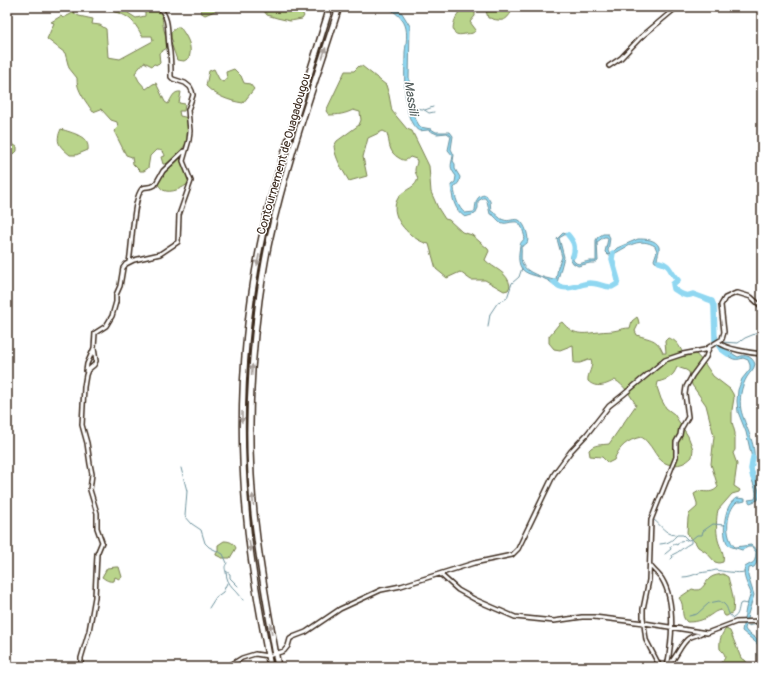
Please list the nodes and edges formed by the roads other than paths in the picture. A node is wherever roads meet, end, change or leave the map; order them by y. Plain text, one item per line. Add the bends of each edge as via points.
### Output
1 (159, 7) edge
2 (330, 7) edge
3 (339, 7) edge
4 (678, 7) edge
5 (610, 66) dead end
6 (186, 150) junction
7 (129, 262) junction
8 (762, 307) edge
9 (718, 342) junction
10 (95, 346) junction
11 (709, 348) junction
12 (762, 354) edge
13 (86, 375) junction
14 (650, 565) junction
15 (440, 574) junction
16 (762, 621) edge
17 (644, 623) junction
18 (671, 627) junction
19 (703, 633) junction
20 (276, 654) junction
21 (268, 656) junction
22 (81, 667) edge
23 (228, 667) edge
24 (270, 667) edge
25 (278, 667) edge
26 (660, 667) edge
27 (667, 667) edge

1 - 6 street via 168,23 172,77 190,86 193,95 188,110 190,131
2 -> 21 highway, Contournement de Ouagadougou via 264,226 245,355 242,400 244,495
20 -> 3 highway, Contournement de Ouagadougou via 255,528 252,490 250,413 256,324 269,239 280,193
4 - 5 street
6 - 7 street via 163,170 153,187 144,188 139,192
6 - 7 street via 183,161 191,180 180,214 178,242 160,254
7 - 10 street via 123,268 112,316 106,326 95,332
8 - 9 street via 751,297 738,293 725,298 721,305 724,332
9 - 11 street
9 - 12 street via 727,347
10 - 13 street via 87,364
10 - 13 street via 96,361
11 - 14 street via 686,388 688,417 676,442 676,457 651,520
11 - 15 street via 665,360 606,409 554,474 515,553
13 - 22 street via 82,425 92,474 90,490 102,542 97,554 95,597
14 - 17 street via 643,609
14 - 18 street via 661,578 668,596
15 - 17 street via 458,590 515,617 554,621 594,617
15 - 20 street via 381,590 340,609 306,632 290,639 284,652
16 - 19 street via 736,622
17 - 18 street
17 - 26 street via 646,640
18 - 19 street
18 - 27 street
19 - 27 street via 689,638
20 - 21 street
20 - 25 highway, Contournement de Ouagadougou
21 - 23 street via 255,654 242,658
21 - 24 highway, Contournement de Ouagadougou

